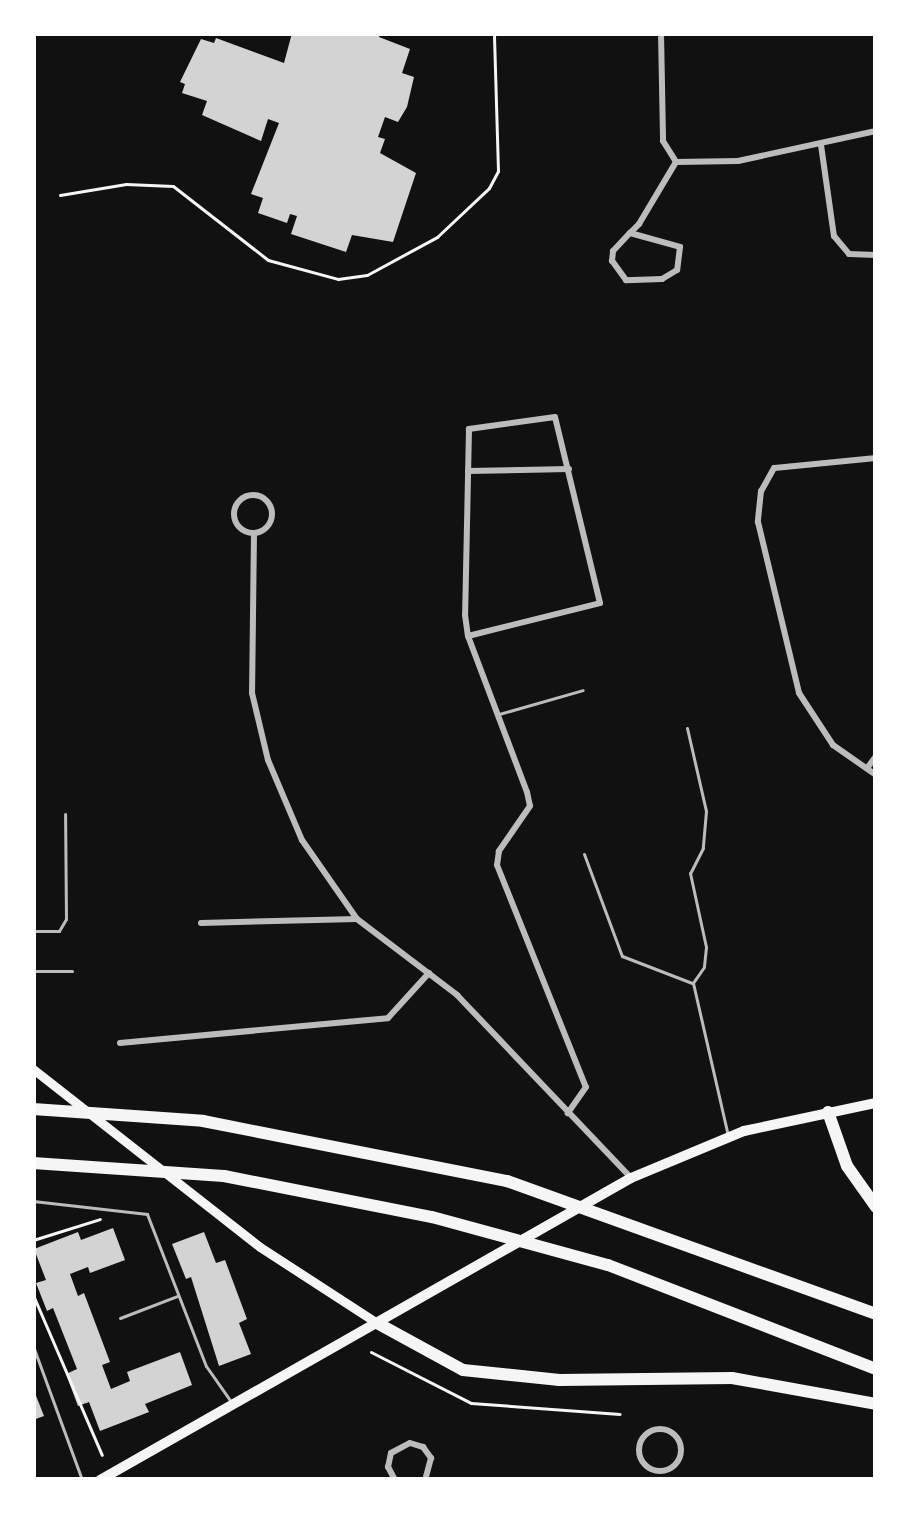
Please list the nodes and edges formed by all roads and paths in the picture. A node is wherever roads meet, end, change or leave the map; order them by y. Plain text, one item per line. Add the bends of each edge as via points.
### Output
1 (494, 33) edge
2 (661, 33) edge
3 (876, 131) edge
4 (821, 145) junction
5 (676, 162) junction
6 (60, 195) dead end
7 (630, 233) junction
8 (876, 255) edge
9 (876, 458) edge
10 (569, 469) junction
11 (467, 471) junction
12 (254, 533) junction
13 (468, 636) junction
14 (583, 690) dead end
15 (497, 714) junction
16 (687, 728) dead end
17 (876, 756) edge
18 (868, 767) junction
19 (876, 776) edge
20 (65, 814) dead end
21 (584, 854) dead end
22 (357, 919) junction
23 (201, 923) dead end
24 (33, 931) edge
25 (33, 971) edge
26 (72, 971) dead end
27 (429, 973) junction
28 (693, 983) junction
29 (120, 1043) dead end
30 (33, 1069) edge
31 (876, 1103) edge
32 (33, 1109) edge
33 (828, 1112) junction
34 (568, 1113) junction
35 (728, 1138) junction
36 (33, 1163) edge
37 (632, 1178) junction
38 (33, 1201) edge
39 (876, 1207) edge
40 (118, 1210) junction
41 (33, 1240) edge
42 (33, 1266) edge
43 (33, 1276) edge
44 (33, 1295) edge
45 (178, 1295) junction
46 (876, 1314) edge
47 (120, 1318) dead end
48 (377, 1323) junction
49 (33, 1346) edge
50 (371, 1352) dead end
51 (876, 1369) edge
52 (876, 1404) edge
53 (233, 1405) junction
54 (620, 1414) dead end
55 (102, 1455) dead end
56 (119, 1475) edge
57 (666, 1475) edge
58 (82, 1480) edge
59 (100, 1480) edge
60 (395, 1480) edge
61 (424, 1480) edge

1 - 6 path via 498,171 437,237 367,274 338,279 268,260 173,186
2 - 5 street via 663,141
3 - 4 street
4 - 5 street via 738,161
4 - 8 street via 834,236 849,254
5 - 7 street
7 - 7 street via 680,247 677,270 662,279 618,275 613,250
9 - 18 street via 774,468 760,491 758,522 799,693 833,745
10 - 11 street
10 - 11 street via 555,417 470,429
10 - 13 street via 600,603
11 - 13 street
12 - 12 street via 242,530 234,513 249,495 272,511 266,529
12 - 22 street via 252,693 268,760 302,840
13 - 15 street
14 - 15 lane
15 - 34 street via 530,806 497,865 586,1087
16 - 28 lane via 706,811 703,848 690,873 706,946
17 - 18 street
18 - 19 street
20 - 24 lane via 66,919 59,931
21 - 28 lane via 622,956
22 - 23 street
22 - 27 street
25 - 26 lane
27 - 29 street via 388,1018
27 - 34 street
28 - 35 lane
30 - 48 main road via 213,1211
31 - 33 main road
32 - 46 highway via 203,1121 507,1181
33 - 35 main road
33 - 39 highway via 847,1166
34 - 37 street
35 - 37 main road
36 - 51 highway via 224,1176 432,1217 608,1265
37 - 48 main road
38 - 40 lane
40 - 41 path
40 - 45 lane via 147,1214
42 - 43 path
44 - 55 path
45 - 47 lane
45 - 53 lane via 206,1366
48 - 52 highway via 463,1370 559,1380 732,1378
48 - 53 main road
49 - 58 lane
50 - 54 path via 471,1403
53 - 56 main road
56 - 59 main road
57 - 57 street via 682,1450 677,1436 658,1428 641,1440 639,1453
60 - 61 street via 389,1460 410,1443 431,1458

